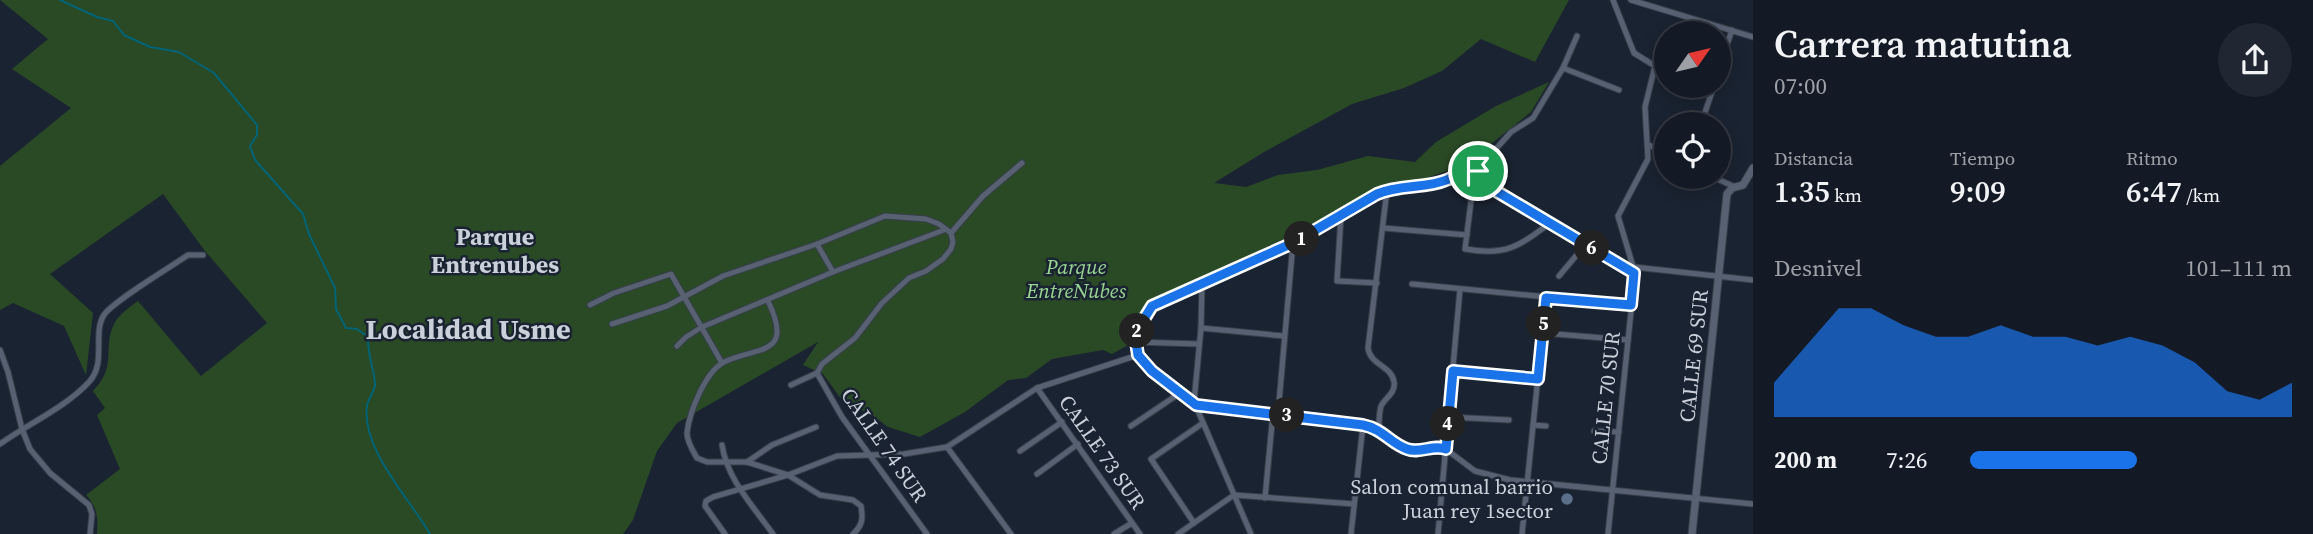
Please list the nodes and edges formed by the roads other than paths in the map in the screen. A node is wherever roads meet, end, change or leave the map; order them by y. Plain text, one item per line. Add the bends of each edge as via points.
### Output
1 (1613, 0) edge
2 (1630, 0) edge
3 (1732, 30) junction
4 (1731, 33) edge
5 (1577, 36) dead end
6 (1753, 37) edge
7 (1563, 68) junction
8 (1619, 90) dead end
9 (1649, 145) junction
10 (1654, 148) edge
11 (1022, 163) dead end
12 (1753, 168) edge
13 (1478, 171) junction
14 (1474, 178) junction
15 (1731, 185) edge
16 (1735, 187) junction
17 (1387, 190) junction
18 (1341, 216) junction
19 (1550, 223) junction
20 (1383, 228) junction
21 (944, 230) junction
22 (951, 233) junction
23 (1467, 235) junction
24 (1293, 243) junction
25 (817, 244) junction
26 (1586, 244) junction
27 (203, 255) dead end
28 (1634, 270) junction
29 (833, 272) junction
30 (1559, 276) dead end
31 (1720, 278) junction
32 (1753, 280) edge
33 (1202, 283) junction
34 (1377, 283) junction
35 (1412, 284) dead end
36 (1460, 289) junction
37 (685, 296) junction
38 (1546, 298) junction
39 (768, 301) junction
40 (590, 305) dead end
41 (1631, 305) junction
42 (612, 324) dead end
43 (702, 327) junction
44 (1201, 328) junction
45 (1543, 333) junction
46 (1284, 336) junction
47 (1628, 340) junction
48 (1136, 342) junction
49 (1199, 344) junction
50 (677, 346) dead end
51 (0, 350) edge
52 (1138, 355) junction
53 (722, 363) junction
54 (1453, 371) junction
55 (817, 373) junction
56 (1538, 379) junction
57 (790, 385) dead end
58 (1037, 388) junction
59 (1180, 393) junction
60 (1195, 404) junction
61 (1275, 413) junction
62 (1449, 417) junction
63 (1509, 420) dead end
64 (1062, 422) junction
65 (1203, 423) junction
66 (1363, 425) junction
67 (1533, 425) junction
68 (1131, 426) dead end
69 (1546, 426) dead end
70 (816, 427) dead end
71 (22, 429) junction
72 (1379, 429) junction
73 (1594, 431) dead end
74 (1619, 432) junction
75 (0, 444) edge
76 (1077, 444) junction
77 (722, 445) dead end
78 (947, 447) junction
79 (1446, 449) junction
80 (1020, 451) dead end
81 (871, 457) junction
82 (725, 462) junction
83 (747, 462) junction
84 (1037, 474) dead end
85 (788, 475) junction
86 (1527, 482) junction
87 (741, 491) junction
88 (1613, 492) junction
89 (1234, 495) junction
90 (1265, 498) junction
91 (1696, 498) junction
92 (1753, 504) edge
93 (1354, 505) junction
94 (1132, 523) junction
95 (1194, 523) junction
96 (90, 534) edge
97 (724, 534) edge
98 (773, 534) edge
99 (853, 534) edge
100 (927, 534) edge
101 (1011, 534) edge
102 (1115, 534) edge
103 (1140, 534) edge
104 (1178, 534) edge
105 (1251, 534) edge
106 (1351, 534) edge
107 (1438, 534) edge
108 (1522, 534) edge
109 (1608, 534) edge
110 (1692, 534) edge

1 - 9 street, CALLE 70 SUR via 1634,53 1655,66 1645,107
2 - 3 street
3 - 4 street
3 - 6 street
5 - 7 street
7 - 8 street
7 - 13 street via 1533,118 1511,132
9 - 10 street
9 - 28 street, CALLE 70 SUR via 1648,159 1618,216
11 - 22 street via 983,196
12 - 16 street via 1743,186
13 - 14 street
13 - 17 street via 1463,170 1448,180
14 - 19 street
14 - 23 street
15 - 16 street
16 - 31 street, CALLE 69 SUR via 1727,194
17 - 18 street
17 - 20 street
18 - 24 street
18 - 34 street via 1337,281
19 - 23 street via 1530,238 1494,253 1465,249
19 - 26 street
20 - 23 street
20 - 34 street
21 - 22 street
21 - 25 street via 926,219 885,216
21 - 29 street
22 - 55 street via 953,242 943,259 909,278
24 - 33 street
24 - 46 street
25 - 29 street
25 - 37 street via 723,276
26 - 28 street
26 - 30 street
27 - 71 street via 188,256 111,307 102,321 99,361 91,380
28 - 31 street
28 - 41 street, CALLE 70 SUR
29 - 39 street
31 - 32 street
31 - 91 street, CALLE 69 SUR
33 - 44 street
33 - 48 street via 1152,306 1136,332
34 - 72 street via 1368,348 1371,359 1388,371 1394,382 1381,407
35 - 36 street
36 - 38 street
36 - 54 street
37 - 40 street via 671,274
37 - 42 street
37 - 43 street
38 - 41 street
38 - 45 street
39 - 43 street
39 - 53 street via 778,331 772,345
41 - 47 street, CALLE 70 SUR
43 - 50 street
43 - 53 street
44 - 46 street
44 - 49 street
45 - 47 street
45 - 56 street
46 - 61 street
47 - 74 street, CALLE 70 SUR
48 - 49 street
48 - 52 street
49 - 60 street
51 - 71 street
52 - 58 street
52 - 59 street
53 - 82 street via 698,394 687,435 696,458
54 - 56 street
54 - 62 street
55 - 57 street
55 - 81 street, CALLE 74 SUR
56 - 67 street
58 - 64 street, CALLE 73 SUR
58 - 78 street
59 - 60 street
59 - 68 street
60 - 61 street
60 - 65 street
61 - 66 street
61 - 90 street
62 - 63 street
62 - 79 street
64 - 76 street, CALLE 73 SUR
64 - 80 street
65 - 89 street
65 - 95 street via 1151,458
66 - 72 street
66 - 93 street
67 - 69 street
67 - 86 street
70 - 83 street via 780,441
71 - 75 street
71 - 96 street via 30,449 50,473 89,505
72 - 79 street via 1405,449
73 - 74 street
74 - 88 street, CALLE 70 SUR
76 - 84 street
76 - 94 street, CALLE 73 SUR
77 - 82 street
78 - 81 street
78 - 101 street
79 - 86 street via 1475,471
79 - 107 street
81 - 85 street via 837,456
81 - 100 street, CALLE 74 SUR
82 - 83 street
82 - 87 street
83 - 85 street
85 - 87 street
85 - 99 street via 821,495 853,500 861,506 863,518
86 - 88 street
86 - 108 street
87 - 97 street via 705,503
87 - 98 street
88 - 91 street
88 - 109 street, CALLE 70 SUR
89 - 90 street
89 - 95 street
89 - 105 street
90 - 93 street
91 - 92 street
91 - 110 street, CALLE 69 SUR
93 - 106 street
94 - 102 street
94 - 103 street, CALLE 73 SUR
95 - 104 street

